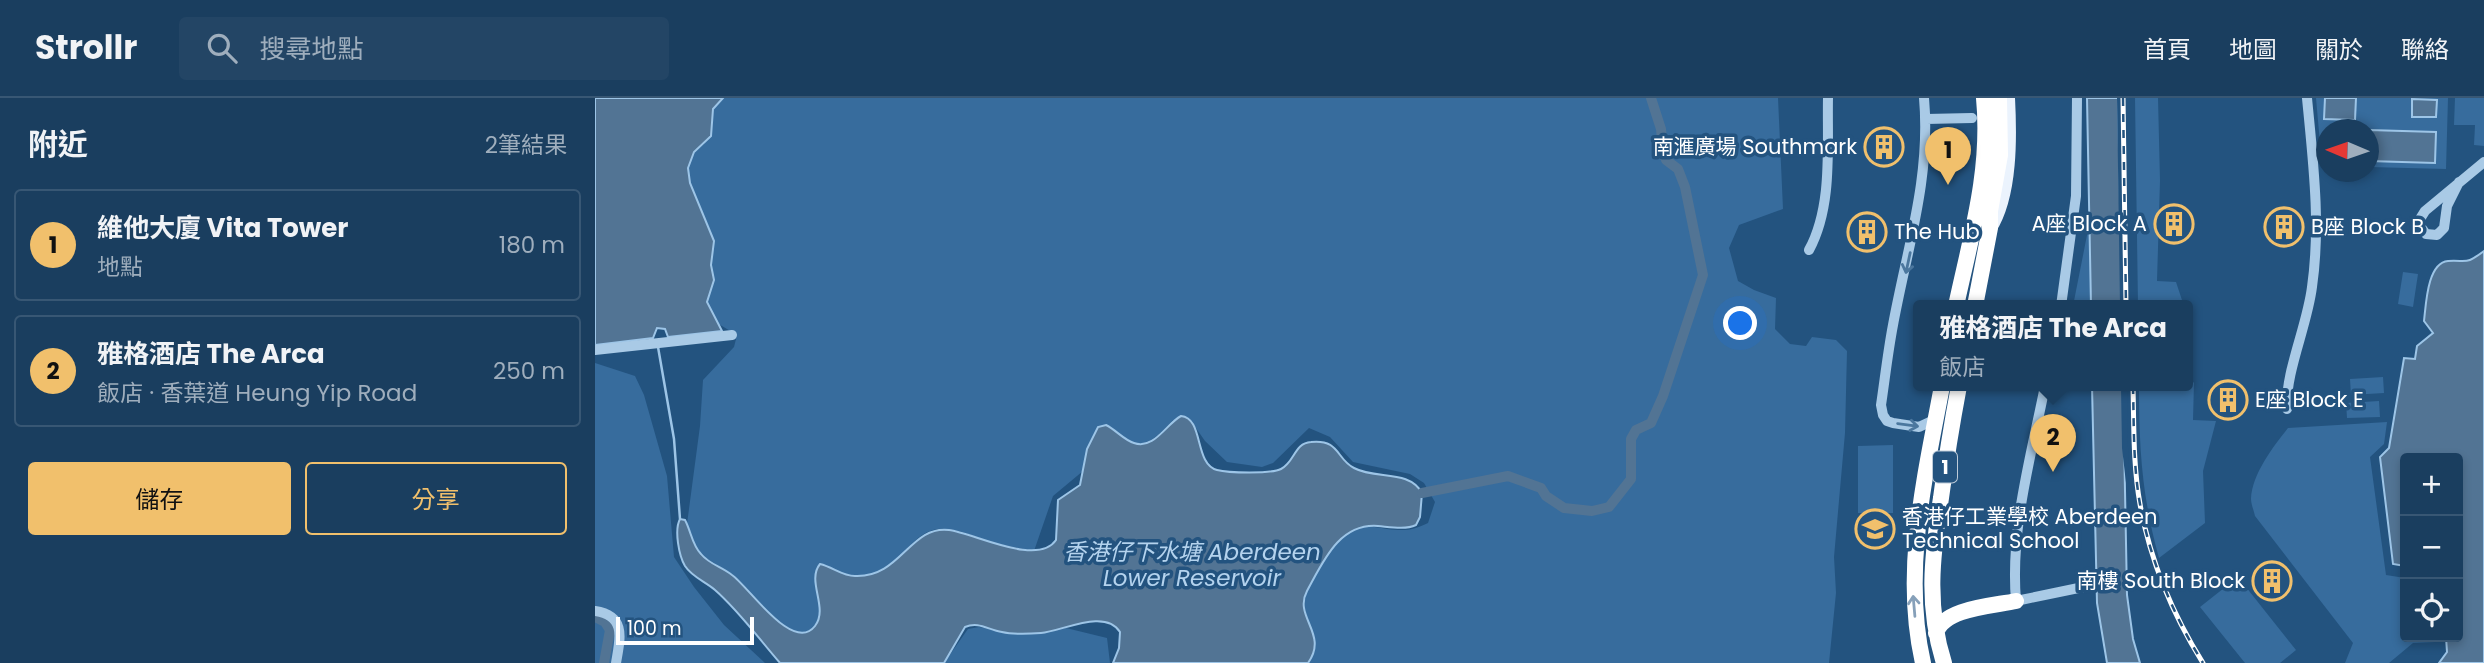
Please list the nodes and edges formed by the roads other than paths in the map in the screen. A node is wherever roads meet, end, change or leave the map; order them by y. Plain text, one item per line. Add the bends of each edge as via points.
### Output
1 (1828, 98) edge
2 (1924, 98) edge
3 (2077, 98) edge
4 (2307, 98) edge
5 (1989, 104) edge
6 (1926, 119) junction
7 (2484, 162) edge
8 (2459, 182) junction
9 (1809, 250) dead end
10 (1958, 300) edge
11 (1976, 300) edge
12 (2062, 300) edge
13 (732, 335) dead end
14 (595, 350) edge
15 (1940, 391) edge
16 (1958, 391) edge
17 (2044, 391) edge
18 (2287, 409) dead end
19 (1935, 419) junction
20 (1931, 583) junction
21 (2093, 585) dead end
22 (2017, 601) junction
23 (595, 611) edge
24 (1957, 613) junction
25 (1936, 633) junction
26 (616, 663) edge
27 (1923, 663) edge
28 (1944, 663) edge

1 - 9 street via 1825,199
2 - 6 street
3 - 12 street via 2076,196
4 - 18 street via 2316,248
5 - 6 street
5 - 10 highway via 1978,216
5 - 11 highway via 2000,155
6 -> 19 street via 1920,201 1881,405 1883,415 1893,423 1919,428
7 - 8 street
8 - 8 street via 2447,206 2444,228 2437,235 2426,234 2420,226 2421,216
13 - 14 street
15 - 19 highway, 1
16 - 20 highway, 1
17 - 22 street via 2018,522
27 -> 19 highway, 1 via 1913,576
20 - 24 highway via 1943,604
20 - 25 highway, 1
21 - 22 street
22 - 24 highway
23 - 26 street via 610,616 618,625
24 - 25 highway via 1940,623
25 - 28 highway, 1

